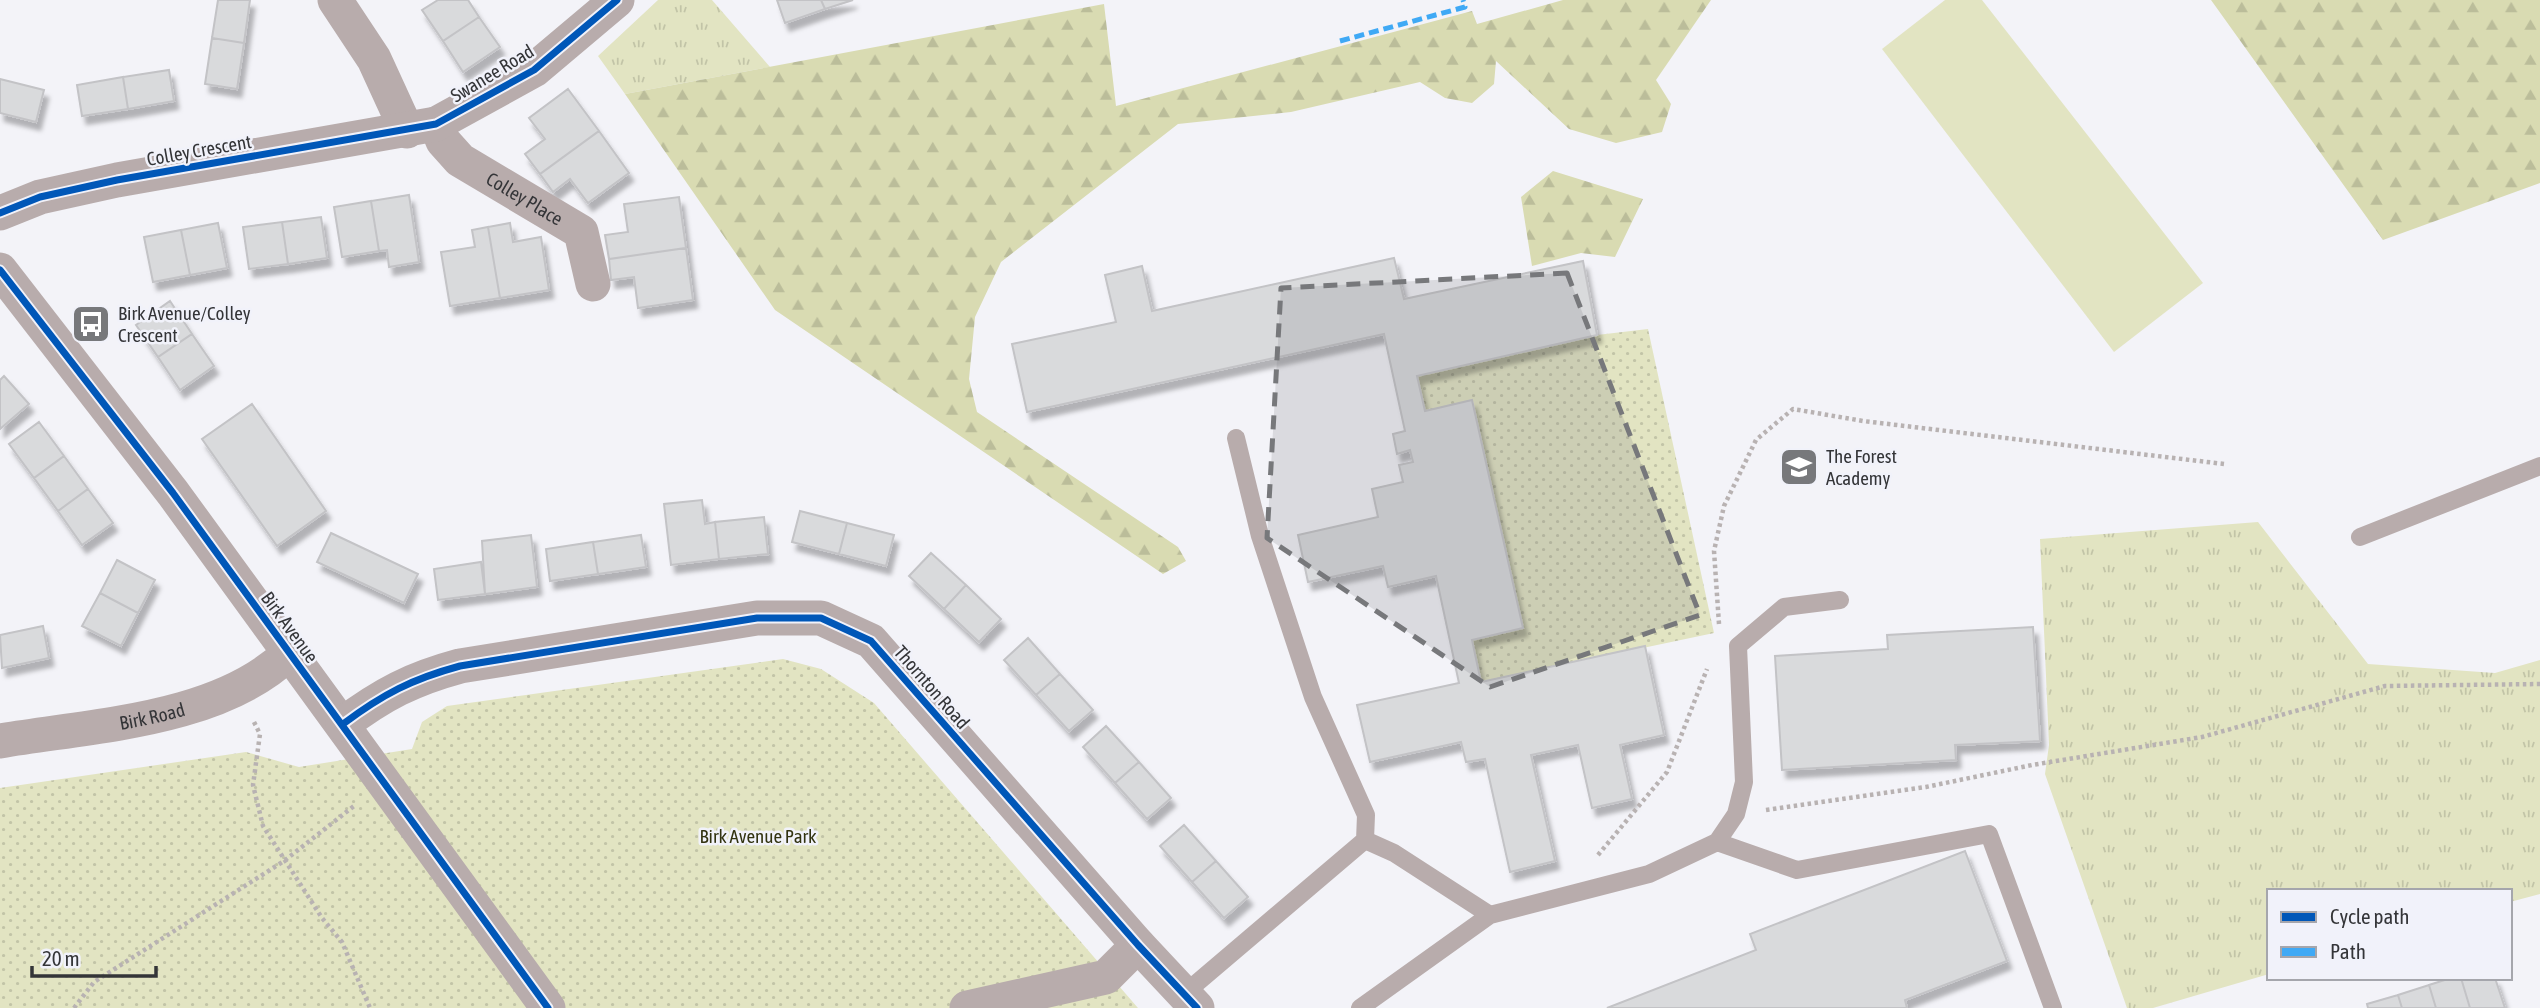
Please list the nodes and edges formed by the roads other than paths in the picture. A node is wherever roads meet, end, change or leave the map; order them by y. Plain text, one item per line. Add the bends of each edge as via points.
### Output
1 (335, 0) edge
2 (617, 0) edge
3 (422, 127) junction
4 (0, 213) edge
5 (0, 270) edge
6 (593, 284) dead end
7 (1236, 438) dead end
8 (2540, 466) edge
9 (2360, 537) dead end
10 (1840, 600) dead end
11 (289, 653) junction
12 (343, 724) junction
13 (0, 741) edge
14 (1365, 840) junction
15 (1717, 842) junction
16 (1490, 915) junction
17 (1138, 945) junction
18 (1191, 1001) edge
19 (548, 1008) edge
20 (967, 1008) edge
21 (1360, 1008) edge
22 (2053, 1008) edge

1 - 3 street
2 - 3 street, Swanee Road via 534,70
3 - 4 street, Colley Crescent via 117,180 40,197
3 - 6 street, Colley Place via 460,160 581,232
5 - 11 street, Birk Avenue via 173,493
7 - 14 lane via 1260,536 1313,697 1366,815
8 - 9 lane
10 - 15 lane via 1784,607 1738,646 1744,782 1736,814
11 - 12 street, Birk Avenue
11 - 13 street, Birk Road via 237,690 183,710
12 - 17 street, Thornton Road via 416,678 460,666 757,618 821,618 871,641
12 - 19 street, Birk Avenue
14 - 16 lane via 1394,853
14 - 18 lane
15 - 16 lane via 1649,874
15 - 22 lane via 1797,870 1989,834
16 - 21 lane
17 - 18 street, Thornton Road
17 - 20 street via 1106,977

